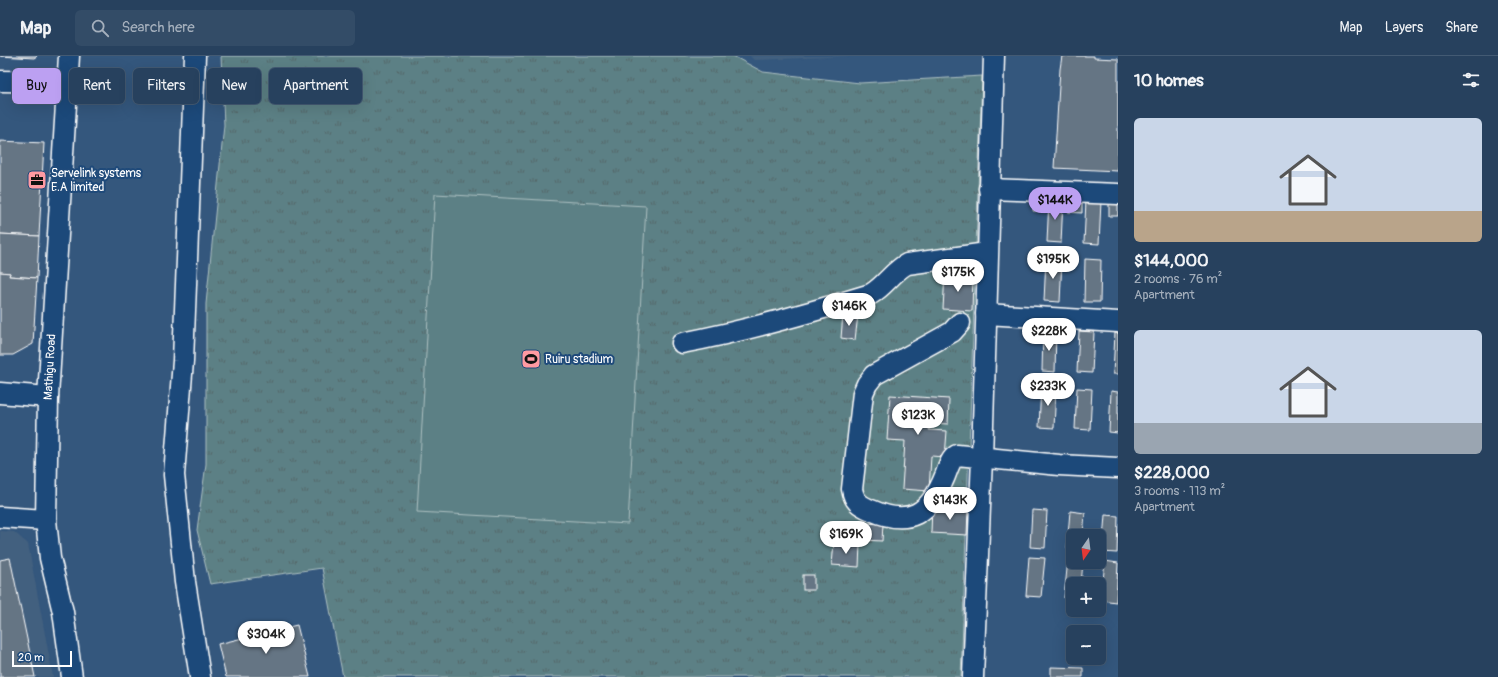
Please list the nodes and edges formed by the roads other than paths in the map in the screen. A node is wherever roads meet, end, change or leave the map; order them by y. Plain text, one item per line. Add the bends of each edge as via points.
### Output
1 (69, 56) edge
2 (195, 56) edge
3 (994, 56) edge
4 (69, 68) edge
5 (0, 81) edge
6 (69, 82) joint
7 (989, 189) junction
8 (1118, 194) edge
9 (987, 253) junction
10 (986, 314) junction
11 (1118, 322) edge
12 (960, 323) dead end
13 (682, 343) dead end
14 (0, 393) edge
15 (48, 397) junction
16 (982, 458) junction
17 (1118, 468) edge
18 (0, 517) edge
19 (46, 520) junction
20 (72, 677) edge
21 (200, 677) edge
22 (973, 677) edge

1 - 4 street, Mathigu Road
2 - 21 street via 183,361 174,475 185,582
3 - 7 street
5 - 6 street
6 - 15 street, Mathigu Road
7 - 8 street
7 - 9 street
9 - 10 street
9 - 13 street via 907,264 879,290 871,294 736,332
10 - 11 street
10 - 16 street
12 - 16 street via 952,332 874,375 867,384 862,401 853,498 859,505 888,517 907,518 928,506 935,497 954,457 957,455
14 - 15 street
15 - 19 street, Mathigu Road
16 - 17 street
16 - 22 street
18 - 19 street
19 - 20 street, Mathigu Road via 50,558 63,612

